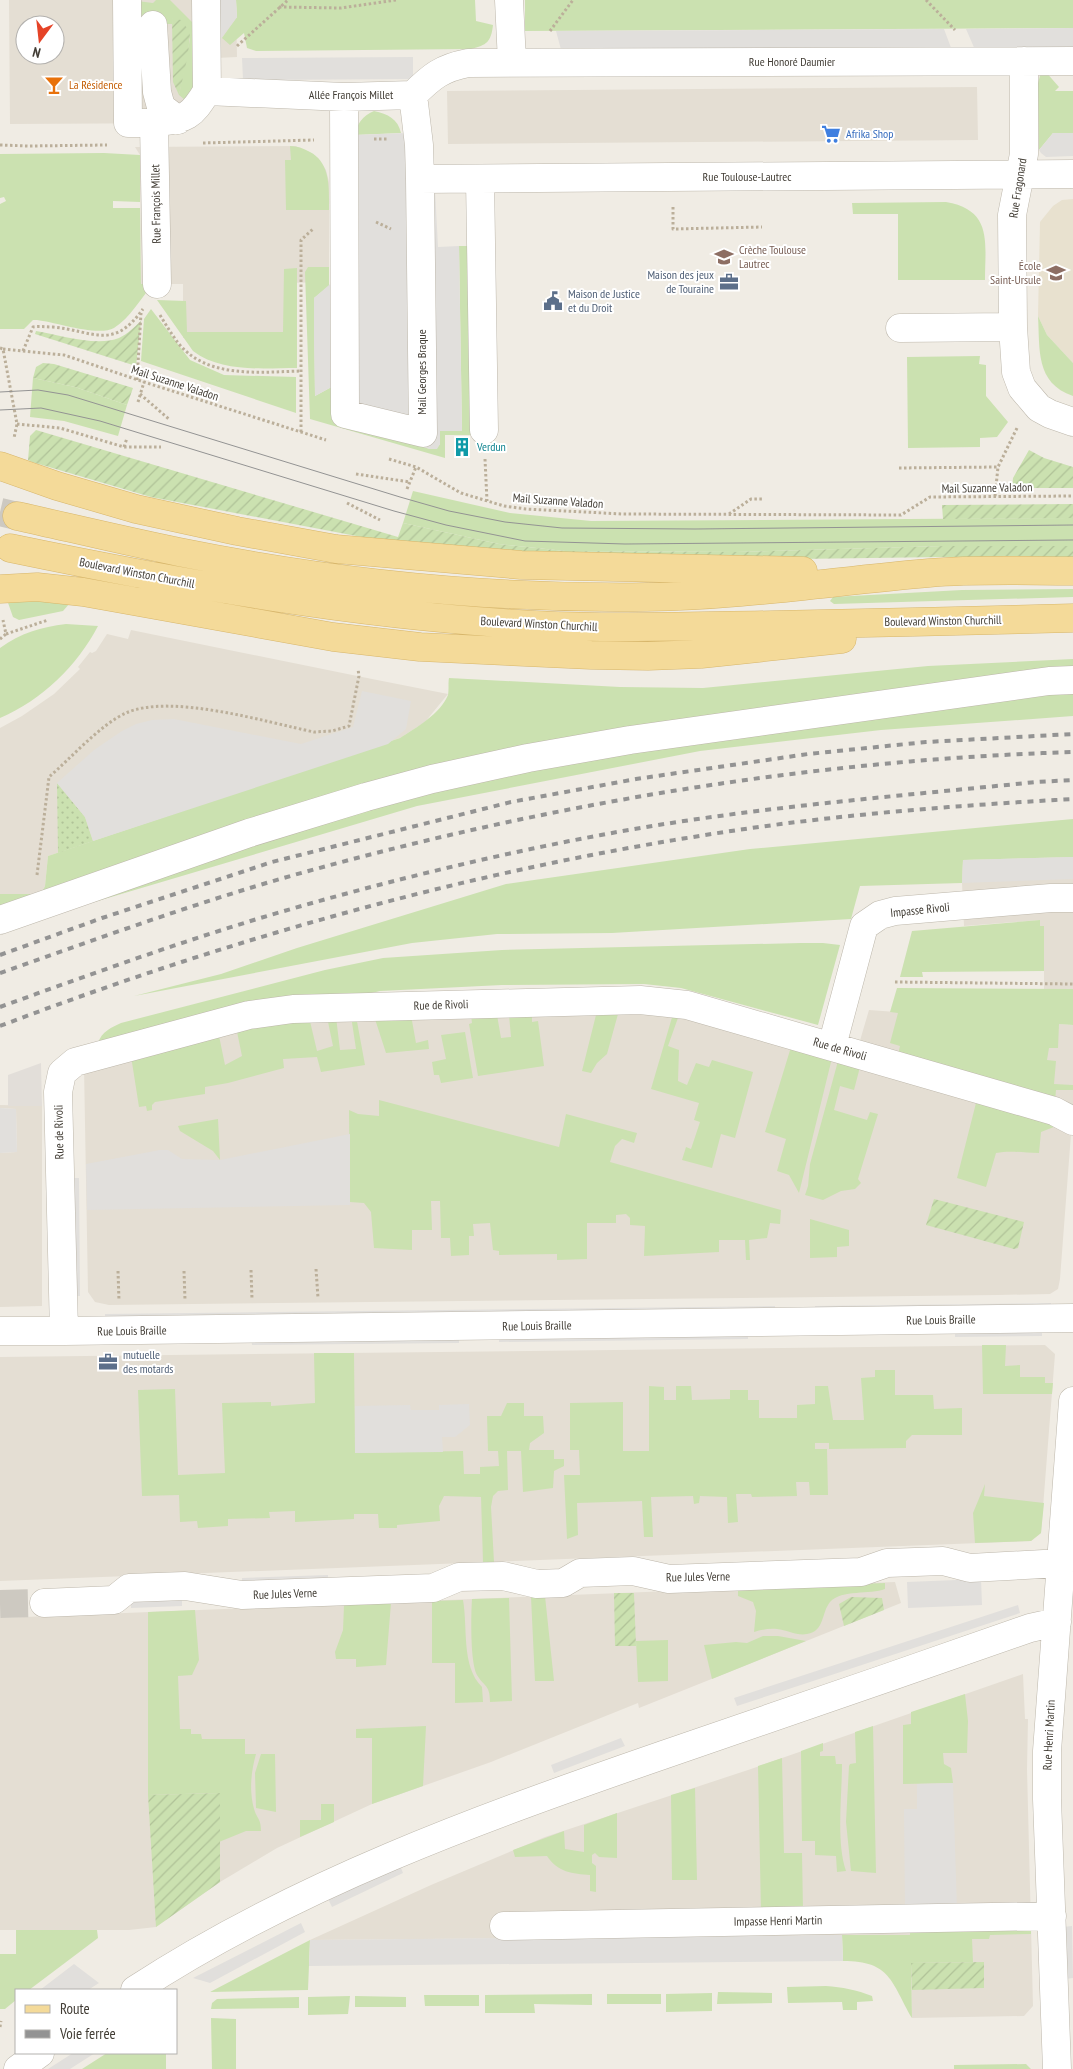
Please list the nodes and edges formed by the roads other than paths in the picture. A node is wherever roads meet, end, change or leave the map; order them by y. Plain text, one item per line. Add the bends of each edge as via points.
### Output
1 (127, 0) edge
2 (206, 0) edge
3 (509, 0) edge
4 (152, 25) dead end
5 (1073, 61) edge
6 (512, 62) junction
7 (1024, 62) junction
8 (207, 91) junction
9 (413, 95) junction
10 (344, 97) junction
11 (162, 129) junction
12 (1073, 174) edge
13 (1021, 175) junction
14 (480, 179) junction
15 (420, 180) junction
16 (153, 291) road end
17 (1013, 326) junction
18 (900, 328) dead end
19 (1073, 422) edge
20 (484, 430) road end
21 (0, 466) edge
22 (17, 516) tunnel mouth
23 (10, 548) dead end
24 (1073, 571) edge
25 (932, 573) junction
26 (0, 589) edge
27 (1073, 618) edge
28 (958, 621) junction
29 (1073, 680) edge
30 (1073, 898) edge
31 (0, 920) edge
32 (832, 1046) junction
33 (1073, 1121) edge
34 (1073, 1318) edge
35 (0, 1331) edge
36 (64, 1332) junction
37 (1073, 1401) edge
38 (1062, 1563) junction
39 (44, 1603) tunnel mouth
40 (1057, 1622) junction
41 (1073, 1711) edge
42 (1049, 1724) junction
43 (1062, 1873) edge
44 (1052, 1916) junction
45 (504, 1926) dead end
46 (137, 1989) edge
47 (39, 2054) edge
48 (18, 2069) edge
49 (1057, 2069) edge

1 - 11 street via 128,123
2 - 8 street
3 - 6 street
4 - 11 street
5 - 7 street, Rue Honoré Daumier
6 - 7 street, Rue Honoré Daumier
6 - 9 street via 449,66
7 - 13 street, Rue Fragonard
8 - 10 street, Allée François Millet
8 - 11 street via 190,115
9 - 10 street, Allée François Millet
9 - 15 street, Mail Georges Braque
10 - 15 street, Mail Georges Braque via 345,414 422,433
11 - 16 street, Rue François Millet
12 - 13 street, Rue Toulouse-Lautrec
13 - 14 street, Rue Toulouse-Lautrec
13 - 17 street, Rue Fragonard via 1012,215
14 - 15 street, Rue Toulouse-Lautrec
14 - 20 street
17 - 18 street
17 - 19 street, Rue Fragonard via 1016,372 1026,410
21 - 25 main road via 136,509 336,549 540,566
22 - 25 main road via 179,552 269,568 477,593 649,597 754,591
23 - 28 main road, Boulevard Winston Churchill via 249,593 445,619 617,628
24 - 25 main road
26 - 28 main road via 36,587 83,592 372,642 592,655 701,654 820,642
27 - 28 main road, Boulevard Winston Churchill
29 - 31 street via 630,740 432,779 249,833
30 - 32 street, Impasse Rivoli via 880,915 864,926
32 - 33 street, Rue de Rivoli via 1054,1111
32 - 36 street, Rue de Rivoli via 687,1005 640,1000 273,1011 75,1062 62,1073 58,1092
34 - 36 street, Rue Louis Braille
35 - 36 street, Rue Louis Braille
37 - 38 street, Rue Henri Martin
38 - 39 street, Rue Jules Verne via 970,1568 943,1561 887,1563 861,1572 669,1579 633,1571 580,1573 563,1583 537,1584 503,1576 459,1577 433,1588 252,1595 185,1586 129,1588 114,1600
38 - 40 street, Rue Henri Martin
40 - 42 street, Rue Henri Martin
40 - 46 street via 1030,1628 526,1802 372,1864 284,1905
41 - 42 street
42 - 43 street, Rue Henri Martin via 1047,1775
43 - 44 street, Rue Henri Martin
44 - 45 street, Impasse Henri Martin
44 - 49 street, Rue Henri Martin
47 - 48 street

